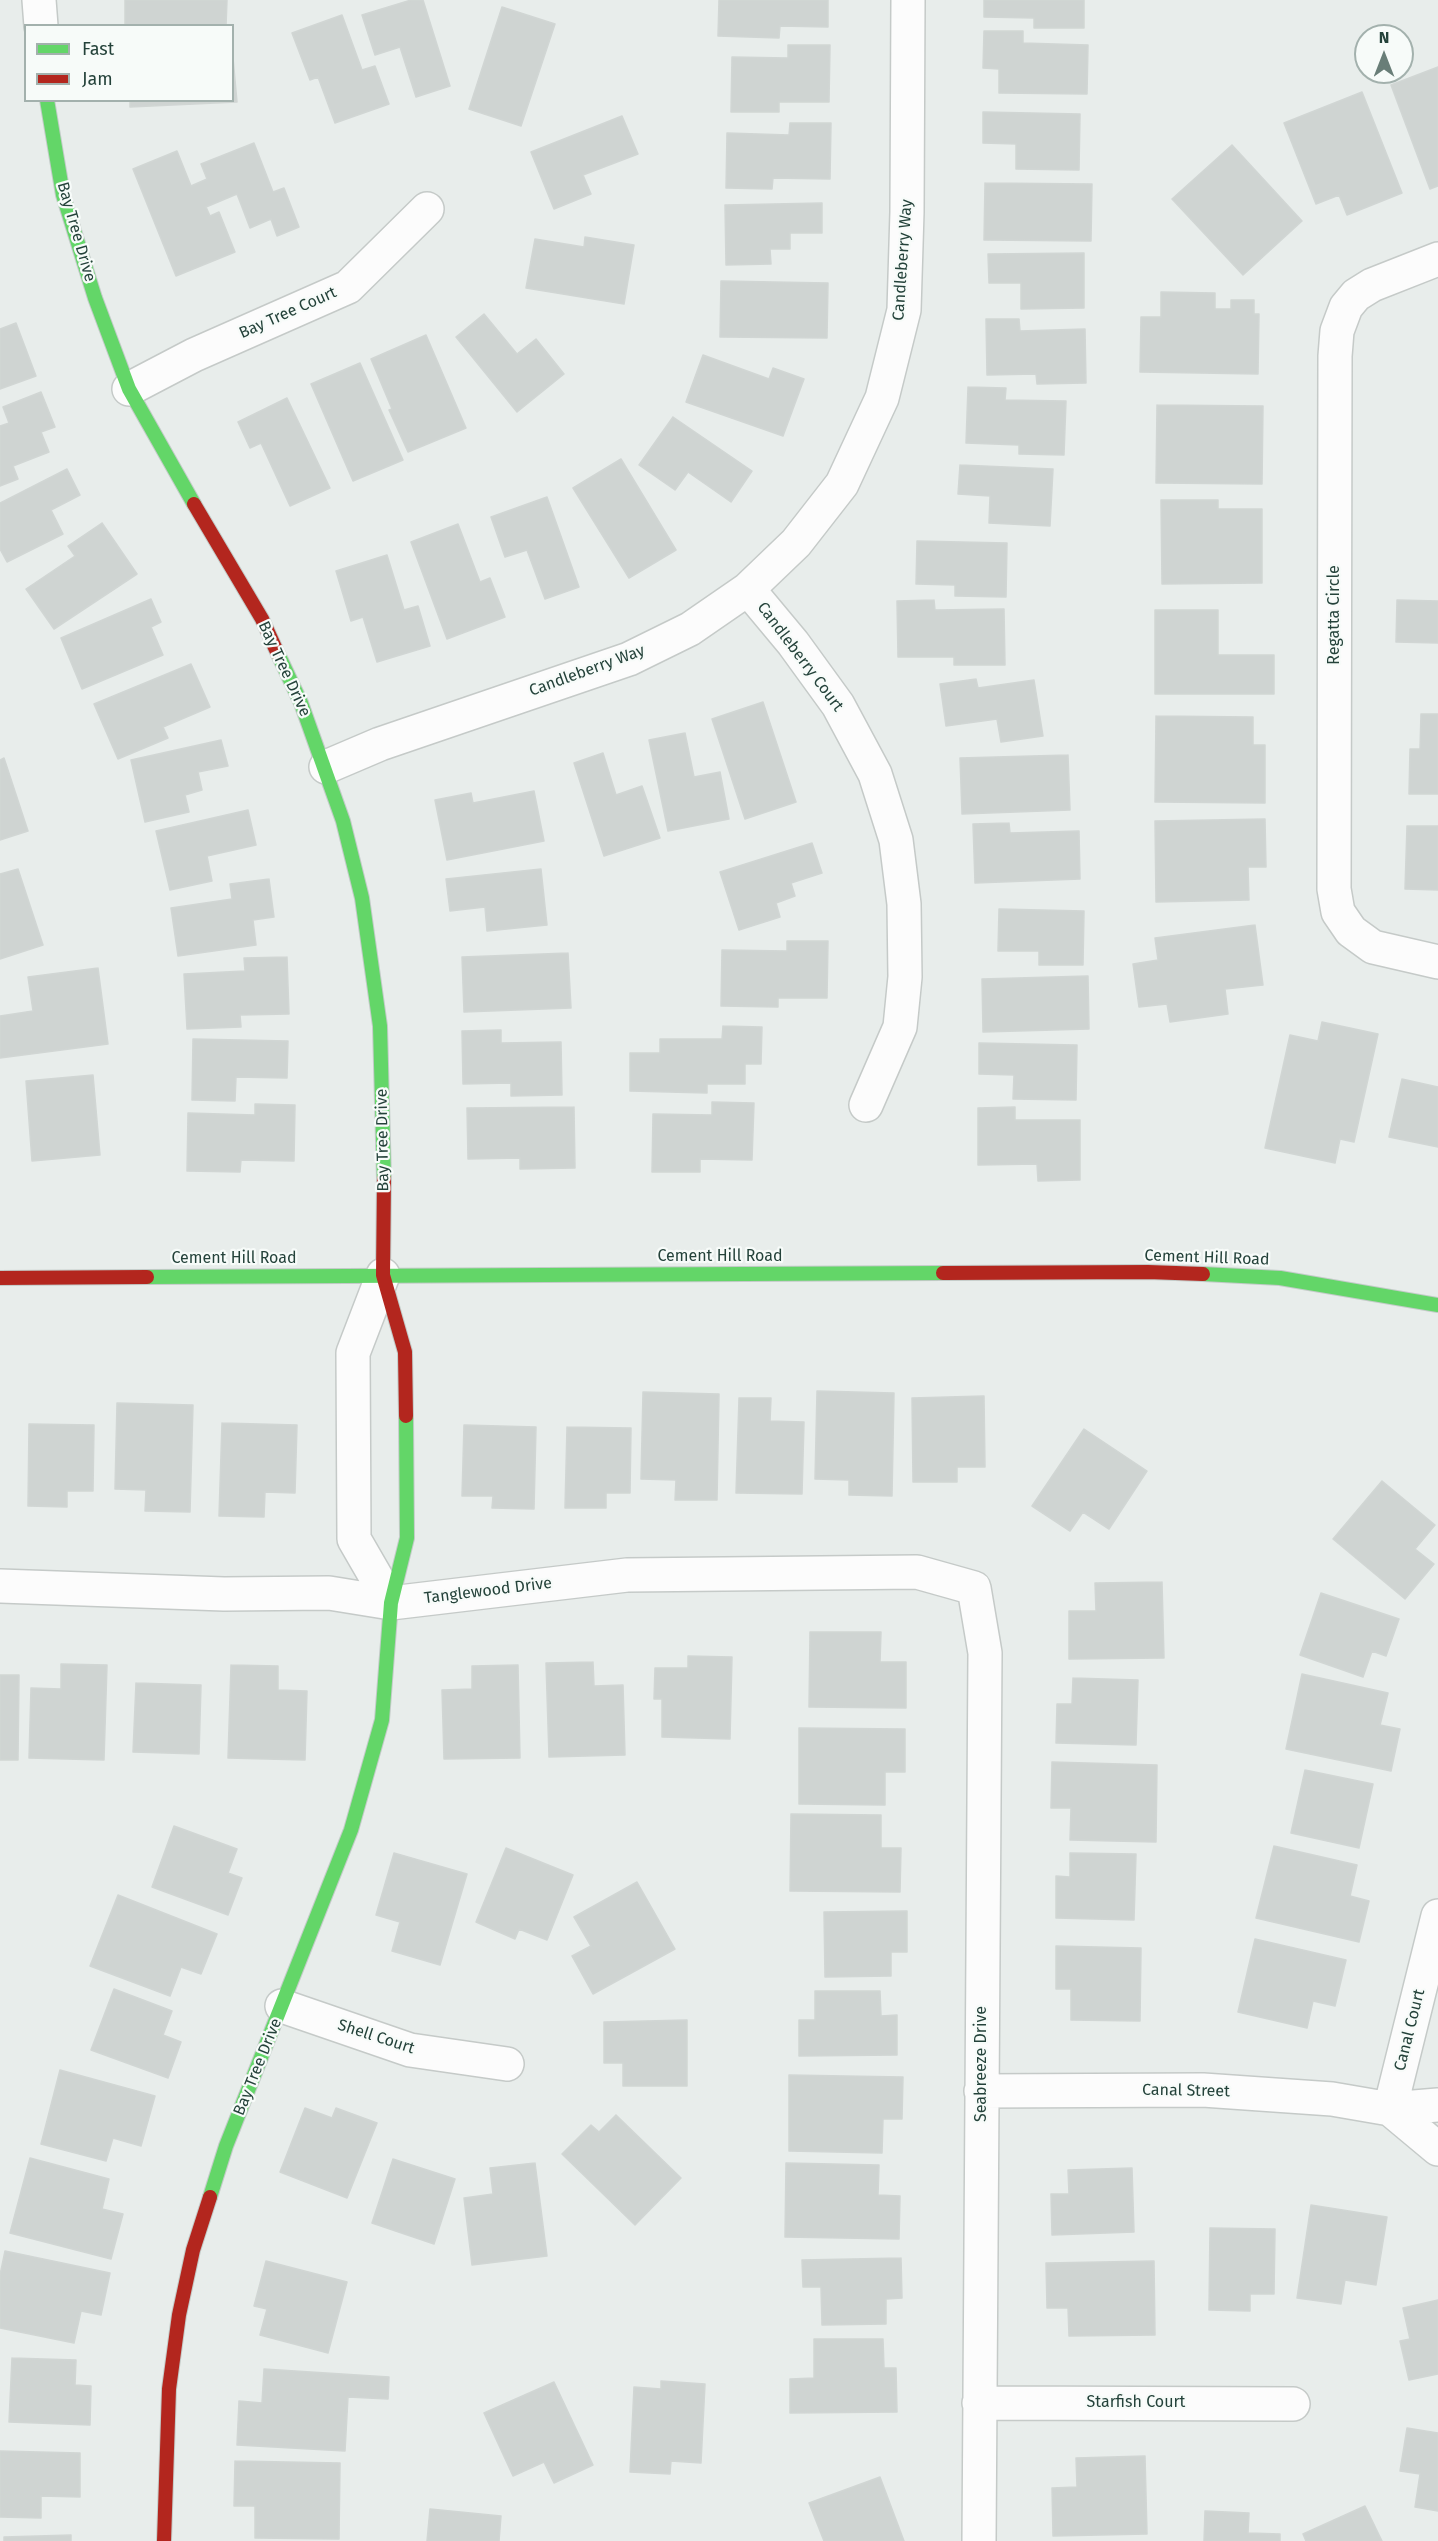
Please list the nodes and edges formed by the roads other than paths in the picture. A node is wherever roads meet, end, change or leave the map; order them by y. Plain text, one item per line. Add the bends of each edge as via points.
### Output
1 (39, 0) edge
2 (908, 0) edge
3 (41, 24) edge
4 (47, 102) edge
5 (427, 208) dead end
6 (1438, 259) edge
7 (129, 389) junction
8 (748, 589) junction
9 (326, 767) junction
10 (1438, 962) edge
11 (866, 1105) dead end
12 (383, 1275) junction
13 (0, 1278) edge
14 (1438, 1305) edge
15 (0, 1586) edge
16 (974, 1588) joint
17 (391, 1603) junction
18 (1438, 1916) edge
19 (282, 2006) junction
20 (507, 2064) dead end
21 (981, 2091) junction
22 (1438, 2105) edge
23 (1390, 2109) junction
24 (1438, 2149) edge
25 (979, 2403) junction
26 (1293, 2404) dead end
27 (164, 2541) edge
28 (979, 2541) edge

1 - 3 street
2 - 8 street, Candleberry Way via 908,212 903,310 882,398 842,484 796,543
4 - 7 street, Bay Tree Drive via 63,195
5 - 7 street, Bay Tree Court via 348,287 194,355
6 - 10 street, Regatta Circle via 1356,295 1346,307 1338,331 1334,890 1338,912 1352,931 1373,947
7 - 9 street, Bay Tree Drive via 262,619 302,703
8 - 9 street, Candleberry Way via 690,629 629,658 380,744
8 - 11 street, Candleberry Court via 838,705 874,774 896,840 904,914 905,977 900,1028
9 - 12 street, Bay Tree Drive via 362,898 380,1026
12 - 13 street, Cement Hill Road
12 - 14 street, Cement Hill Road via 1148,1272 1280,1278
12 - 17 street, Bay Tree Drive via 405,1352 407,1538
12 - 17 street, Bay Tree Drive via 353,1353 354,1539
15 - 17 street, Tanglewood Drive via 224,1594 329,1593
16 - 17 street, Tanglewood Drive via 917,1572 627,1575
16 - 21 street, Seabreeze Drive via 985,1653
17 - 19 street, Bay Tree Drive via 382,1720 368,1776
18 - 23 street, Canal Court
19 - 20 street, Shell Court via 410,2050
19 - 27 street, Bay Tree Drive via 226,2146 193,2250 169,2389
21 - 23 street, Canal Street via 1203,2090 1332,2099
21 - 25 street, Seabreeze Drive
22 - 23 street, Canal Street
23 - 24 street
25 - 26 street, Starfish Court
25 - 28 street, Seabreeze Drive

